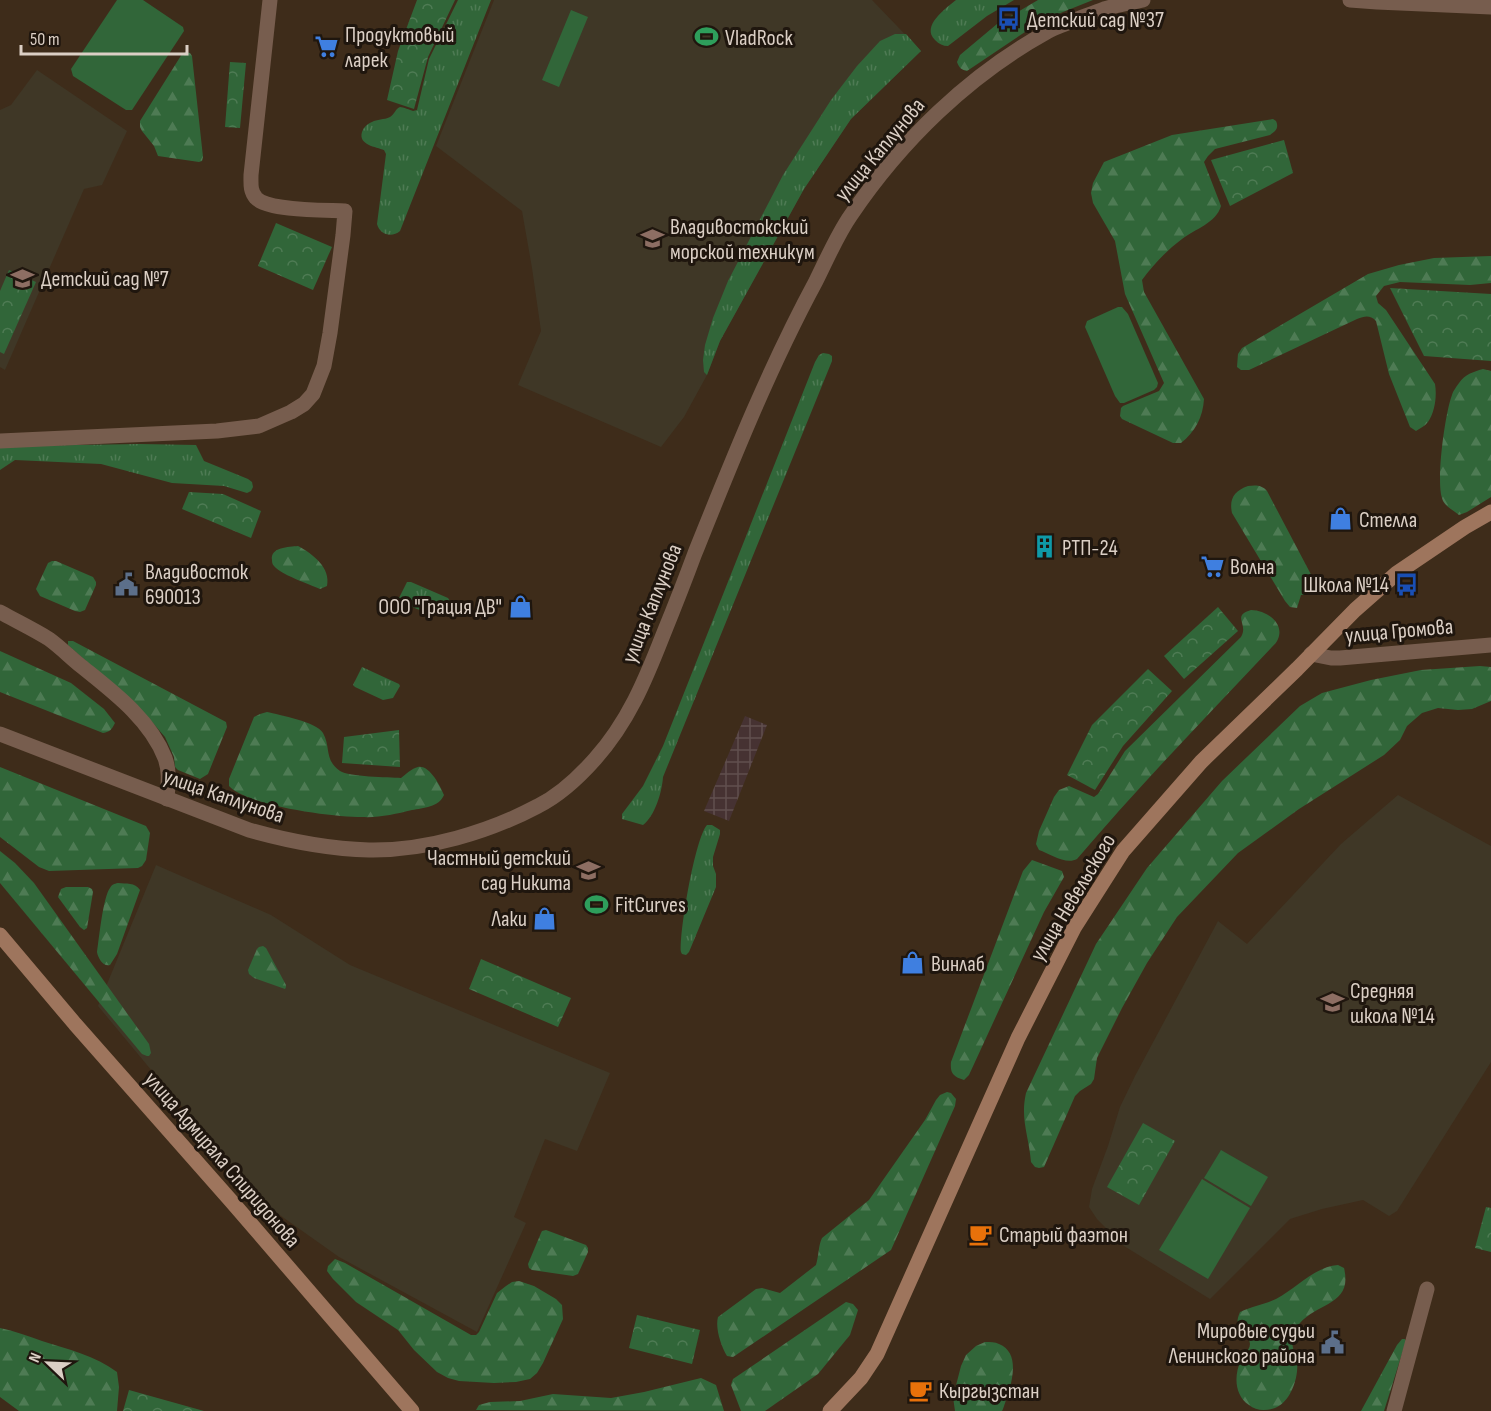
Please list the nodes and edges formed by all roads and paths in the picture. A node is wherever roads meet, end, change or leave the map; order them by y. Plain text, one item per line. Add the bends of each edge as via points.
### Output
1 (270, 0) edge
2 (1143, 0) edge
3 (1350, 0) edge
4 (1491, 7) edge
5 (0, 441) edge
6 (1491, 512) edge
7 (0, 612) edge
8 (1491, 645) edge
9 (1311, 654) junction
10 (0, 734) edge
11 (167, 799) junction
12 (0, 935) edge
13 (1427, 1289) dead end
14 (412, 1411) edge
15 (830, 1411) edge
16 (1394, 1411) edge

1 - 5 street via 251,188 261,202 273,206 345,211 330,333 324,366 313,394 304,404 259,426
2 - 11 street, улица Каплунова via 1105,9 1050,30 985,72 926,123 850,217 795,318 766,383 642,689 619,730 558,794 510,819 451,840 403,849 369,850 284,840
3 - 4 street
6 - 9 main road, улица Невельского via 1397,573
7 - 11 street via 50,640 140,720 165,758 169,775
8 - 9 street, улица Громова via 1340,658
9 - 15 main road, улица Невельского via 1201,762 1123,851 1080,918 1018,1038 877,1354
10 - 11 street, улица Каплунова
12 - 14 main road, улица Адмирала Спиридонова
13 - 16 street

